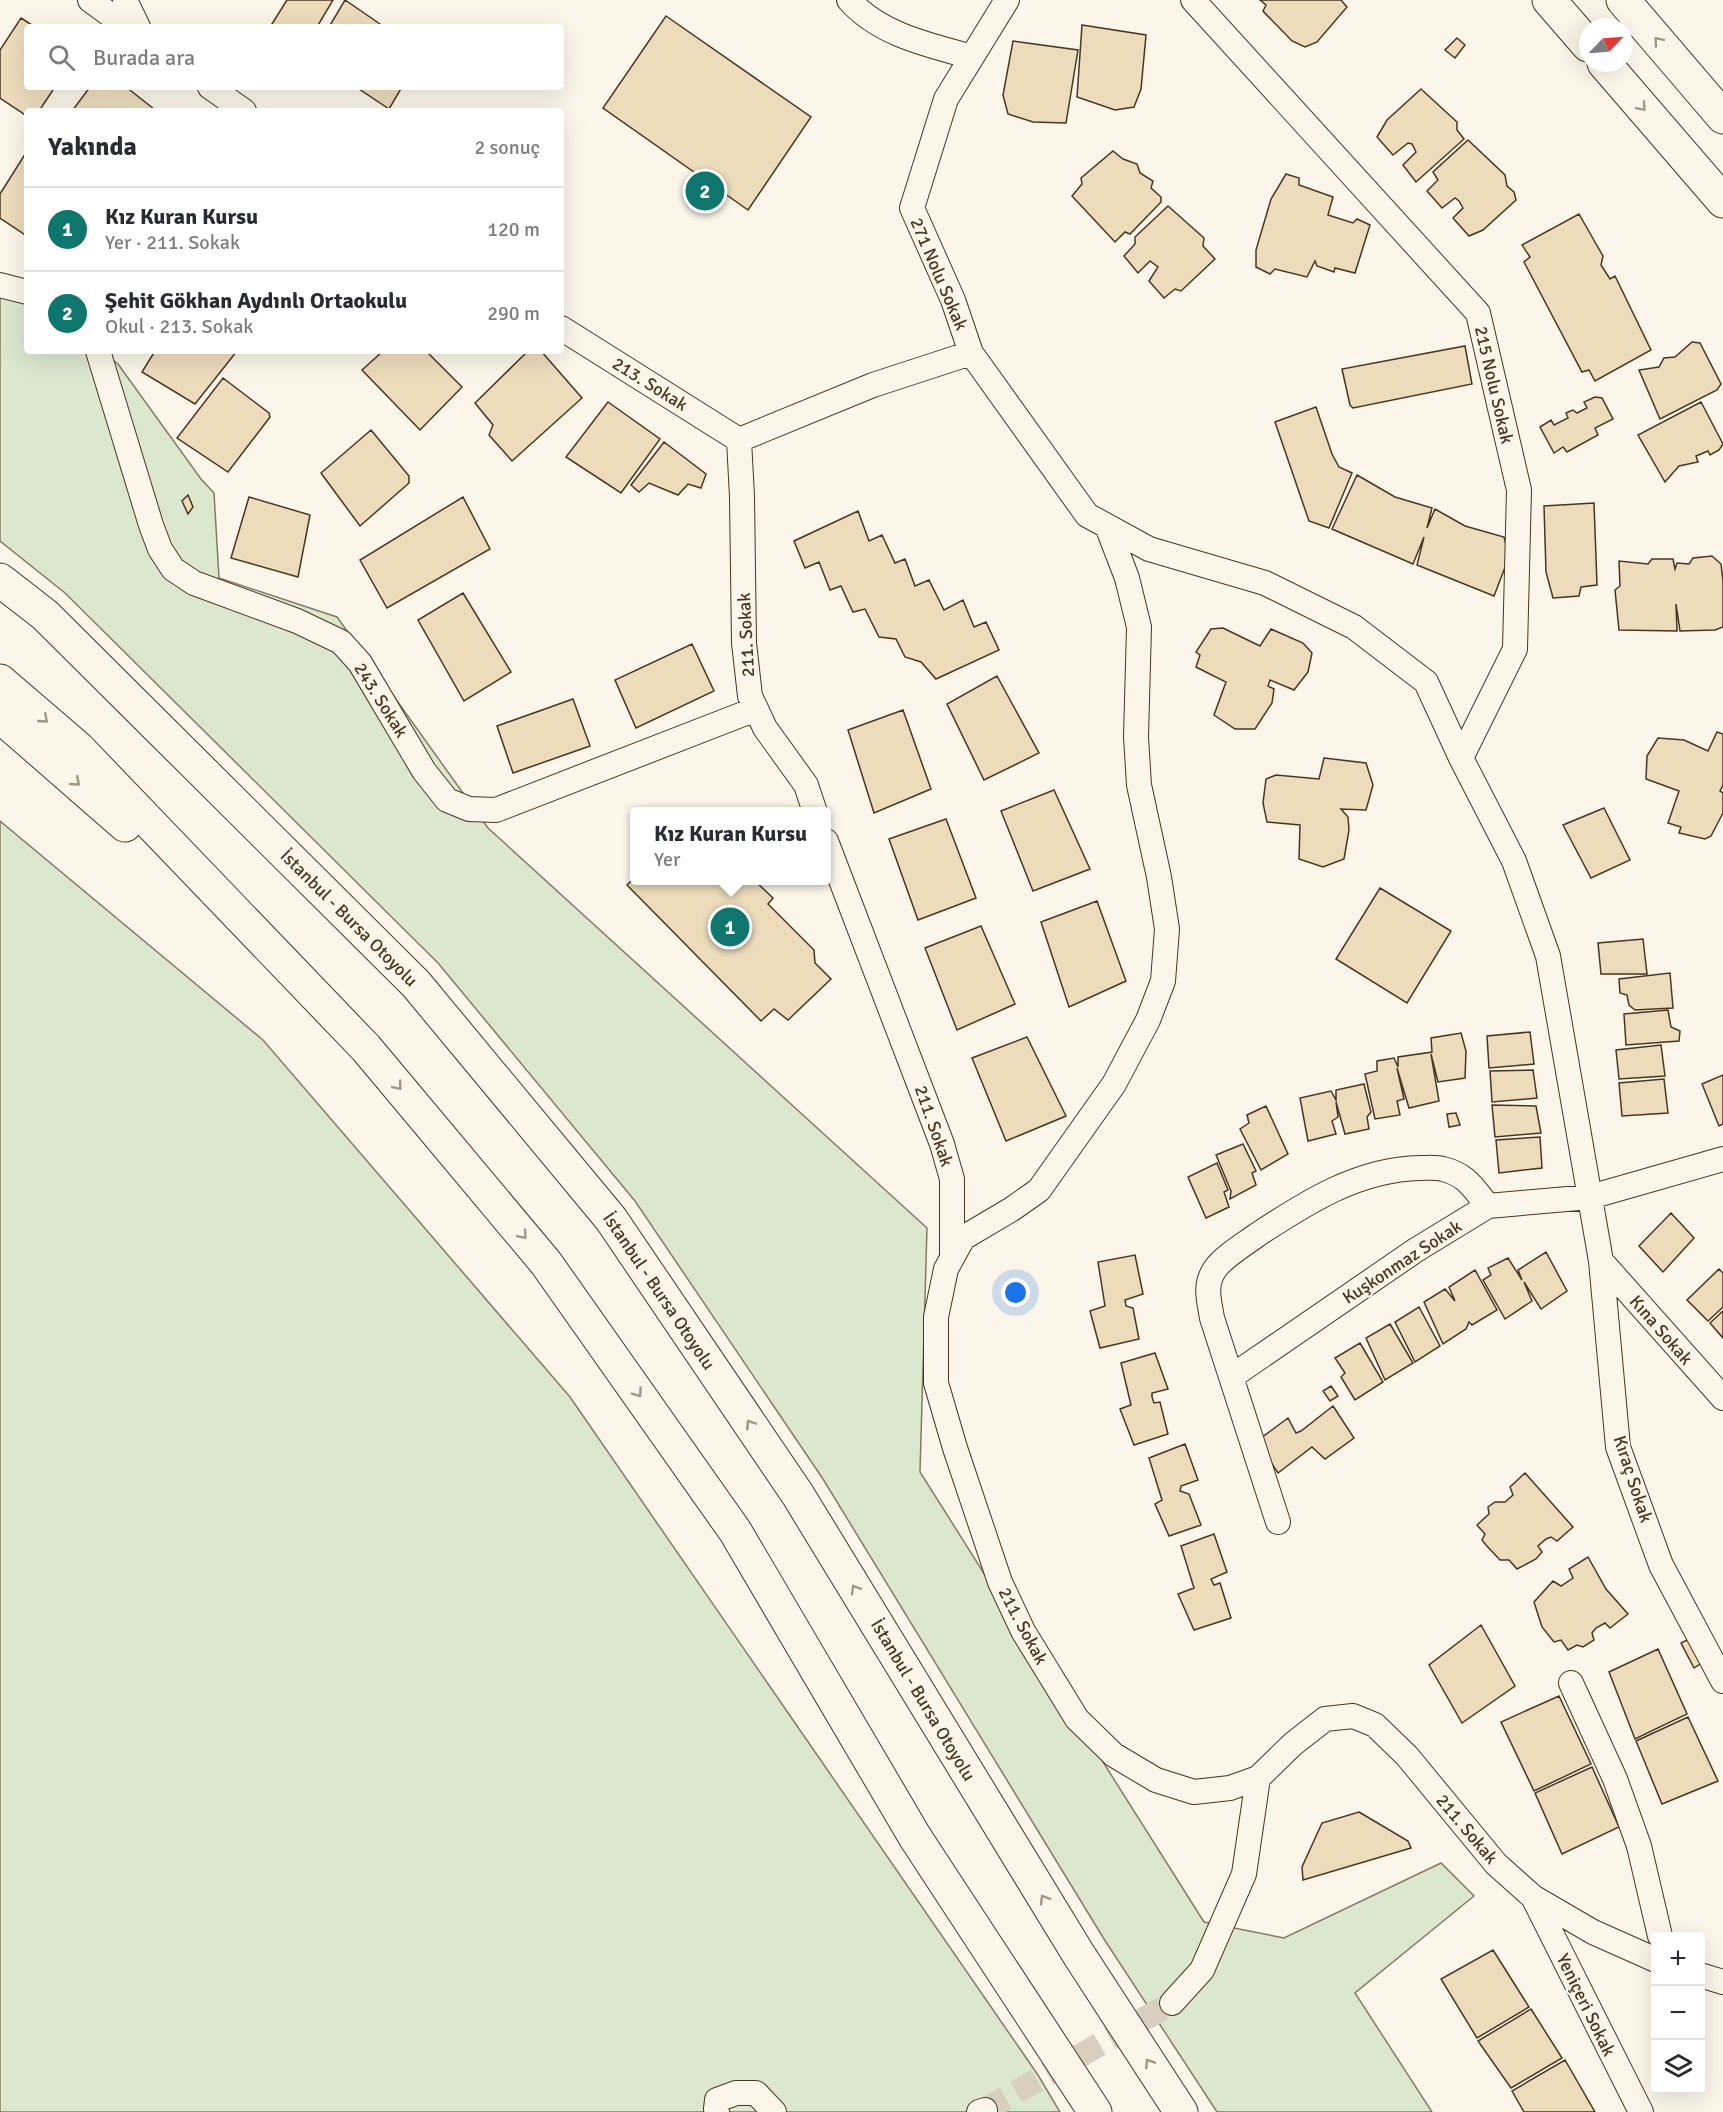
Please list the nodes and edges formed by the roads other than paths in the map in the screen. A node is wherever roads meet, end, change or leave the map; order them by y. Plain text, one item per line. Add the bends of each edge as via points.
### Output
1 (90, 0) edge
2 (125, 0) edge
3 (849, 0) edge
4 (1006, 0) edge
5 (1193, 0) edge
6 (1549, 0) edge
7 (1623, 0) edge
8 (123, 24) edge
9 (137, 24) edge
10 (1579, 35) edge
11 (972, 57) junction
12 (1612, 72) edge
13 (214, 90) edge
14 (240, 108) edge
15 (1723, 117) edge
16 (1723, 201) edge
17 (0, 285) edge
18 (24, 291) edge
19 (564, 330) edge
20 (971, 353) junction
21 (99, 354) edge
22 (740, 440) junction
23 (1107, 526) junction
24 (0, 580) edge
25 (0, 681) edge
26 (756, 709) junction
27 (0, 716) edge
28 (1461, 758) junction
29 (813, 807) edge
30 (831, 854) edge
31 (366, 1048) junction
32 (1723, 1159) edge
33 (1590, 1197) junction
34 (1488, 1206) junction
35 (952, 1259) junction
36 (1601, 1261) junction
37 (1231, 1377) junction
38 (1723, 1398) edge
39 (1278, 1522) dead end
40 (1723, 1681) edge
41 (1570, 1683) dead end
42 (1258, 1778) junction
43 (1533, 1897) junction
44 (1659, 1932) edge
45 (1651, 1958) edge
46 (1705, 1976) edge
47 (1723, 1982) edge
48 (1172, 2003) tunnel mouth
49 (717, 2112) edge
50 (774, 2112) edge
51 (1095, 2112) edge
52 (1181, 2112) edge
53 (1641, 2112) edge

1 - 8 street
2 - 9 street
3 - 11 street via 859,11 904,38
4 - 11 street, 271 Nolu Sokak
5 - 28 street, 215 Nolu Sokak via 1478,313 1519,490 1515,650
6 - 10 highway
15 -> 7 highway
11 - 20 street, 271 Nolu Sokak via 946,99 912,208
12 -> 16 highway
13 - 14 street
17 - 18 street
19 - 22 street, 213. Sokak
20 - 22 street via 873,385
20 - 23 street, 271 Nolu Sokak via 1087,515
21 - 26 street, 243. Sokak via 151,525 173,569 194,583 297,621 341,642 360,663 424,771 447,800 469,809 496,810
22 - 26 street, 211. Sokak via 744,643 750,696
23 - 28 street, 271 Nolu Sokak via 1149,549 1264,583 1354,627 1426,682
23 - 35 street via 1127,578 1139,627 1139,785 1167,929 1163,981 1148,1020 1114,1084 1039,1190 963,1238
52 -> 24 highway, İstanbul - Bursa Otoyolu via 1079,1955 798,1495 611,1219 416,984 45,615
25 -> 31 highway via 78,747
26 - 29 street, 211. Sokak via 806,785
27 -> 31 highway via 106,807
28 - 33 street, Kıraç Sokak via 1514,861 1548,956
30 - 35 street, 211. Sokak via 942,1144 952,1179
31 -> 51 highway via 546,1263 735,1531 915,1837
32 - 33 street, Kuşkonmaz Sokak
33 - 34 street, Kuşkonmaz Sokak
33 - 36 street, Kıraç Sokak
34 - 37 street, Kuşkonmaz Sokak via 1416,1250
34 - 37 street via 1464,1176 1441,1168 1405,1169 1341,1185 1275,1224 1215,1268 1207,1287 1212,1318
35 - 42 street, 211. Sokak via 946,1269 936,1317 936,1383 1000,1582 1023,1631 1077,1719 1114,1755 1156,1780 1194,1792 1230,1788
36 - 38 street, Kına Sokak
36 - 40 street, Kıraç Sokak via 1618,1447 1661,1565
37 - 39 street
41 - 44 street via 1615,1779 1639,1846
42 - 43 street, 211. Sokak via 1325,1719 1353,1716 1375,1725 1407,1756 1496,1864
42 - 48 street via 1244,1874 1202,1970
43 - 45 street, 211. Sokak via 1593,1932
43 - 53 street, Yeniçeri Sokak
46 - 47 street
49 - 50 street via 717,2100 736,2093 756,2093

